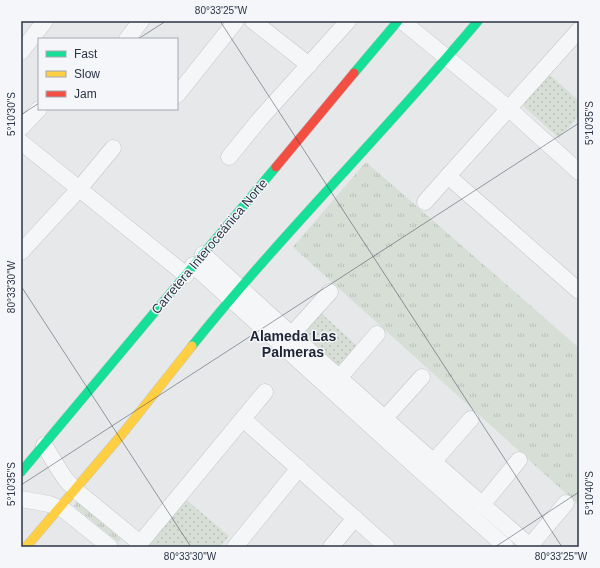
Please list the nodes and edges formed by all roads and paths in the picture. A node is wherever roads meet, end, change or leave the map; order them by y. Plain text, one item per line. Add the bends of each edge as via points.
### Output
1 (45, 21) edge
2 (141, 21) edge
3 (236, 21) edge
4 (253, 21) edge
5 (348, 21) edge
6 (398, 21) edge
7 (402, 21) edge
8 (478, 21) edge
9 (128, 38) edge
10 (576, 41) edge
11 (21, 52) edge
12 (446, 58) junction
13 (308, 65) junction
14 (178, 94) edge
15 (508, 108) junction
16 (38, 110) edge
17 (21, 128) edge
18 (21, 142) edge
19 (113, 148) dead end
20 (229, 158) dead end
21 (579, 172) edge
22 (448, 176) junction
23 (79, 189) junction
24 (425, 202) dead end
25 (21, 252) edge
26 (194, 264) junction
27 (576, 283) edge
28 (330, 292) dead end
29 (236, 294) junction
30 (292, 334) junction
31 (377, 334) dead end
32 (340, 377) junction
33 (422, 377) dead end
34 (265, 392) dead end
35 (386, 418) junction
36 (243, 419) junction
37 (471, 419) dead end
38 (44, 444) junction
39 (519, 460) dead end
40 (299, 468) junction
41 (429, 468) junction
42 (21, 472) edge
43 (75, 489) junction
44 (21, 499) edge
45 (566, 503) dead end
46 (482, 505) junction
47 (58, 508) junction
48 (355, 518) junction
49 (139, 545) edge
50 (26, 547) edge
51 (110, 547) edge
52 (235, 547) edge
53 (332, 547) edge
54 (387, 547) edge
55 (506, 547) edge
56 (530, 547) edge

1 - 11 street
2 - 9 street
3 - 14 street
4 - 13 street
5 - 13 street
6 - 26 main road, Carretera Interoceánica Norte
7 - 12 street
8 - 12 main road
10 - 15 street
12 - 15 street
12 - 29 main road
13 - 20 street
15 - 21 street
15 - 22 street
16 - 17 street
18 - 23 street
19 - 23 street
22 - 24 street
22 - 27 street
23 - 25 street
23 - 26 street
26 - 29 street
26 - 38 main road, Carretera Interoceánica Norte
28 - 30 street
29 - 30 street
29 - 41 street
29 - 43 main road
30 - 32 street
31 - 32 street
32 - 35 street
33 - 35 street
34 - 36 street
35 - 41 street
36 - 40 street
36 - 49 street
37 - 41 street
38 - 42 main road, Carretera Interoceánica Norte
38 - 43 street via 66,480
39 - 46 street
40 - 48 street
40 - 52 street
41 - 46 street
41 - 55 street
43 - 47 main road
43 - 49 street
44 - 47 street
45 - 56 street
46 - 56 street
47 - 50 main road
47 - 51 street
48 - 53 street
48 - 54 street

